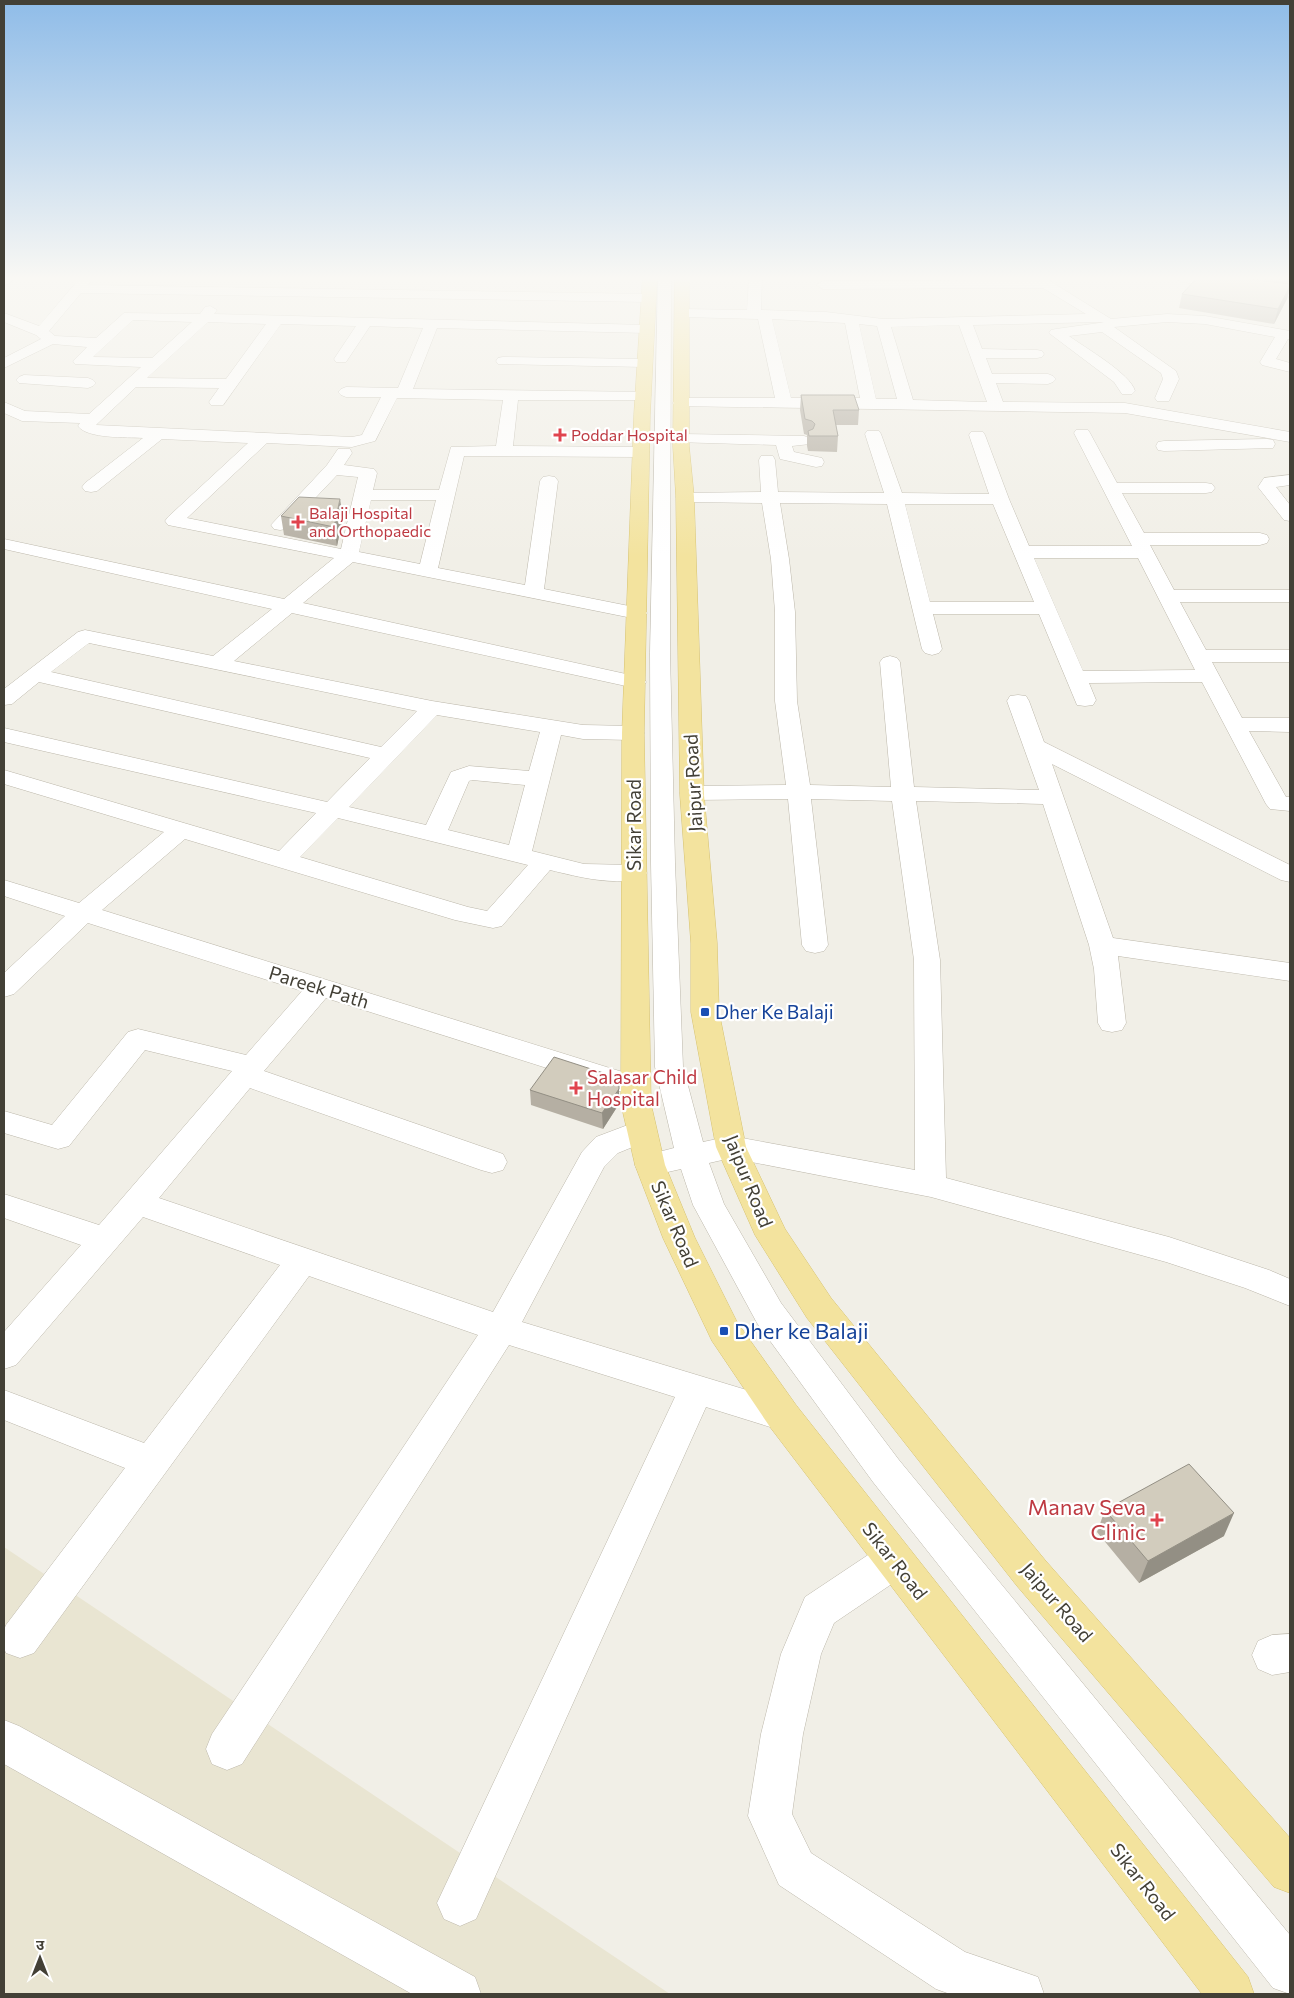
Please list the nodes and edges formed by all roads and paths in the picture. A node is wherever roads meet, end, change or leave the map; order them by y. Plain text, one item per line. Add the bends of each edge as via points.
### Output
1 (146, 371) edge
2 (241, 371) edge
3 (408, 371) edge
4 (644, 371) edge
5 (655, 371) edge
6 (682, 371) edge
7 (775, 371) edge
8 (862, 371) edge
9 (897, 371) edge
10 (984, 371) edge
11 (1105, 371) edge
12 (1180, 372) joint
13 (986, 378) junction
14 (1048, 379) dead end
15 (132, 382) junction
16 (88, 383) dead end
17 (230, 384) junction
18 (11, 390) dead end
19 (346, 392) dead end
20 (397, 393) junction
21 (511, 395) junction
22 (643, 395) junction
23 (217, 402) dead end
24 (681, 403) junction
25 (784, 403) junction
26 (869, 404) junction
27 (906, 404) junction
28 (4, 407) edge
29 (997, 408) junction
30 (1170, 414) junction
31 (92, 419) junction
32 (1290, 419) edge
33 (1156, 427) dead end
34 (1082, 433) dead end
35 (158, 434) junction
36 (874, 434) dead end
37 (978, 435) dead end
38 (1283, 435) edge
39 (263, 438) junction
40 (681, 439) junction
41 (783, 441) junction
42 (804, 441) dead end
43 (352, 442) junction
44 (1290, 444) edge
45 (1164, 446) dead end
46 (504, 451) junction
47 (641, 452) junction
48 (766, 460) dead end
49 (816, 462) dead end
50 (334, 469) junction
51 (1290, 480) edge
52 (549, 481) dead end
53 (91, 488) dead end
54 (1110, 488) junction
55 (1206, 488) dead end
56 (363, 495) junction
57 (447, 495) junction
58 (685, 497) junction
59 (770, 498) junction
60 (895, 499) junction
61 (1000, 499) junction
62 (1290, 516) edge
63 (267, 539) junction
64 (1260, 539) dead end
65 (4, 544) edge
66 (1140, 545) junction
67 (1023, 552) junction
68 (349, 556) junction
69 (428, 572) junction
70 (534, 593) junction
71 (1166, 596) junction
72 (1290, 596) edge
73 (289, 606) junction
74 (922, 608) junction
75 (1046, 608) junction
76 (637, 613) junction
77 (932, 649) dead end
78 (1198, 656) junction
79 (1290, 656) edge
80 (890, 662) dead end
81 (218, 663) junction
82 (35, 675) junction
83 (1208, 676) junction
84 (1075, 677) junction
85 (635, 682) junction
86 (4, 699) edge
87 (1085, 700) dead end
88 (1018, 702) dead end
89 (432, 708) junction
90 (1234, 724) junction
91 (1290, 725) edge
92 (552, 727) junction
93 (633, 733) junction
94 (4, 734) edge
95 (1034, 746) junction
96 (387, 755) junction
97 (4, 777) edge
98 (539, 779) junction
99 (798, 792) junction
100 (692, 793) junction
101 (903, 793) junction
102 (1053, 796) junction
103 (1290, 804) edge
104 (334, 810) junction
105 (181, 830) junction
106 (434, 834) junction
107 (519, 855) junction
108 (284, 860) junction
109 (544, 861) junction
110 (634, 873) junction
111 (1290, 874) edge
112 (4, 888) edge
113 (83, 913) junction
114 (815, 945) dead end
115 (1102, 945) junction
116 (1290, 972) edge
117 (321, 987) junction
118 (4, 988) edge
119 (1112, 1023) dead end
120 (249, 1070) junction
121 (635, 1086) junction
122 (4, 1122) edge
123 (640, 1131) junction
124 (731, 1147) junction
125 (691, 1155) junction
126 (492, 1162) dead end
127 (650, 1165) junction
128 (931, 1186) junction
129 (137, 1203) junction
130 (4, 1206) edge
131 (104, 1240) junction
132 (303, 1259) junction
133 (1290, 1293) edge
134 (501, 1329) junction
135 (4, 1355) edge
136 (696, 1390) junction
137 (4, 1405) edge
138 (783, 1416) junction
139 (151, 1462) junction
140 (894, 1560) junction
141 (20, 1639) dead end
142 (4, 1741) edge
143 (227, 1749) dead end
144 (1290, 1870) edge
145 (460, 1903) dead end
146 (1290, 1971) edge
147 (458, 1994) edge
148 (1021, 1994) edge
149 (1231, 1994) edge

1 - 15 street
2 - 17 street
3 - 20 street
4 - 22 main road, Sikar Road
5 - 125 street via 669,1066
6 - 24 main road, Jaipur Road
7 - 25 street
8 - 26 street
9 - 27 street
10 - 13 street
11 - 12 street via 1123,385 1143,375
12 - 30 street via 1171,379
13 - 14 street
13 - 29 street
15 - 17 street
15 - 31 street
16 - 18 street via 30,377
17 - 23 street
19 - 20 street
20 - 21 street
20 - 43 street via 369,438
21 - 22 street
21 - 46 street
22 - 47 main road, Sikar Road
24 - 25 street
24 - 40 main road, Jaipur Road
25 - 26 street
26 - 27 street
27 - 29 street
28 - 31 street via 22,416
29 - 30 street via 1125,408
30 - 38 street
31 - 35 street via 86,426 94,430
32 - 38 street
33 - 44 street via 1218,430
34 - 54 street
35 - 39 street
35 - 53 street
36 - 60 street
37 - 61 street
39 - 43 street
39 - 63 street via 174,521
40 - 41 street
40 - 58 main road, Jaipur Road
41 - 42 street
41 - 49 street via 786,455
43 - 50 street
44 - 45 street
46 - 47 street
46 - 57 street via 457,451
47 - 76 main road, Sikar Road
48 - 59 street
50 - 56 street via 368,473
50 - 63 street
51 - 62 street via 1270,482 1267,487
52 - 70 street
54 - 55 street
54 - 66 street
56 - 57 street
56 - 68 street
57 - 69 street
58 - 59 street
58 - 100 main road, Jaipur Road
59 - 60 street
59 - 99 street via 780,559 785,612 786,701
60 - 61 street
60 - 74 street
61 - 67 street
63 - 68 street
64 - 66 street
65 - 73 street
66 - 67 street
66 - 71 street
67 - 75 street
68 - 69 street
68 - 73 street
69 - 70 street
70 - 76 street
71 - 72 street
71 - 78 street
73 - 81 street
73 - 85 street
74 - 75 street
74 - 77 street
75 - 84 street
76 - 85 main road, Sikar Road
78 - 79 street
78 - 83 street
80 - 101 street
81 - 82 street via 85,636
81 - 89 street
82 - 86 street
82 - 96 street
83 - 84 street
83 - 90 street
84 - 87 street
85 - 93 main road, Sikar Road
88 - 95 street
89 - 92 street
89 - 96 street
90 - 91 street
90 - 103 street via 1278,804
92 - 93 street via 583,732
92 - 98 street
93 - 110 main road, Sikar Road
94 - 104 street
95 - 102 street
95 - 111 street
96 - 104 street
97 - 105 street
98 - 106 street via 469,773 459,778
98 - 107 street
99 - 100 street
99 - 101 street
99 - 114 street
100 - 124 main road, Jaipur Road via 706,1012
101 - 102 street
101 - 128 street via 926,960
102 - 115 street
104 - 106 street
104 - 108 street
105 - 108 street
105 - 113 street
106 - 107 street
107 - 109 street
108 - 109 street via 493,920
109 - 110 street via 584,871
110 - 121 main road, Sikar Road
112 - 113 street, Pareek Path
113 - 117 street, Pareek Path
113 - 118 street
115 - 116 street
115 - 119 street
117 - 120 street
117 - 121 street, Pareek Path
120 - 122 street via 138,1038 58,1138
120 - 126 street
120 - 129 street
121 - 123 main road, Sikar Road
123 - 127 main road, Sikar Road
123 - 134 street via 607,1145 593,1160
124 - 125 street
124 - 128 street
124 - 144 main road, Jaipur Road via 771,1235 819,1308 1031,1573
125 - 127 street
125 - 146 street via 710,1205 769,1314 886,1471
127 - 138 main road, Sikar Road via 679,1238 724,1331
128 - 133 street via 1170,1250
129 - 131 street
129 - 132 street
130 - 131 street
131 - 135 street
132 - 134 street
132 - 139 street
134 - 136 street
134 - 143 street
136 - 138 street
136 - 145 street
137 - 139 street
138 - 140 main road, Sikar Road
139 - 141 street
140 - 148 street via 819,1610 801,1654 782,1734 770,1816 795,1869 953,1972
140 - 149 main road, Sikar Road
142 - 147 street

